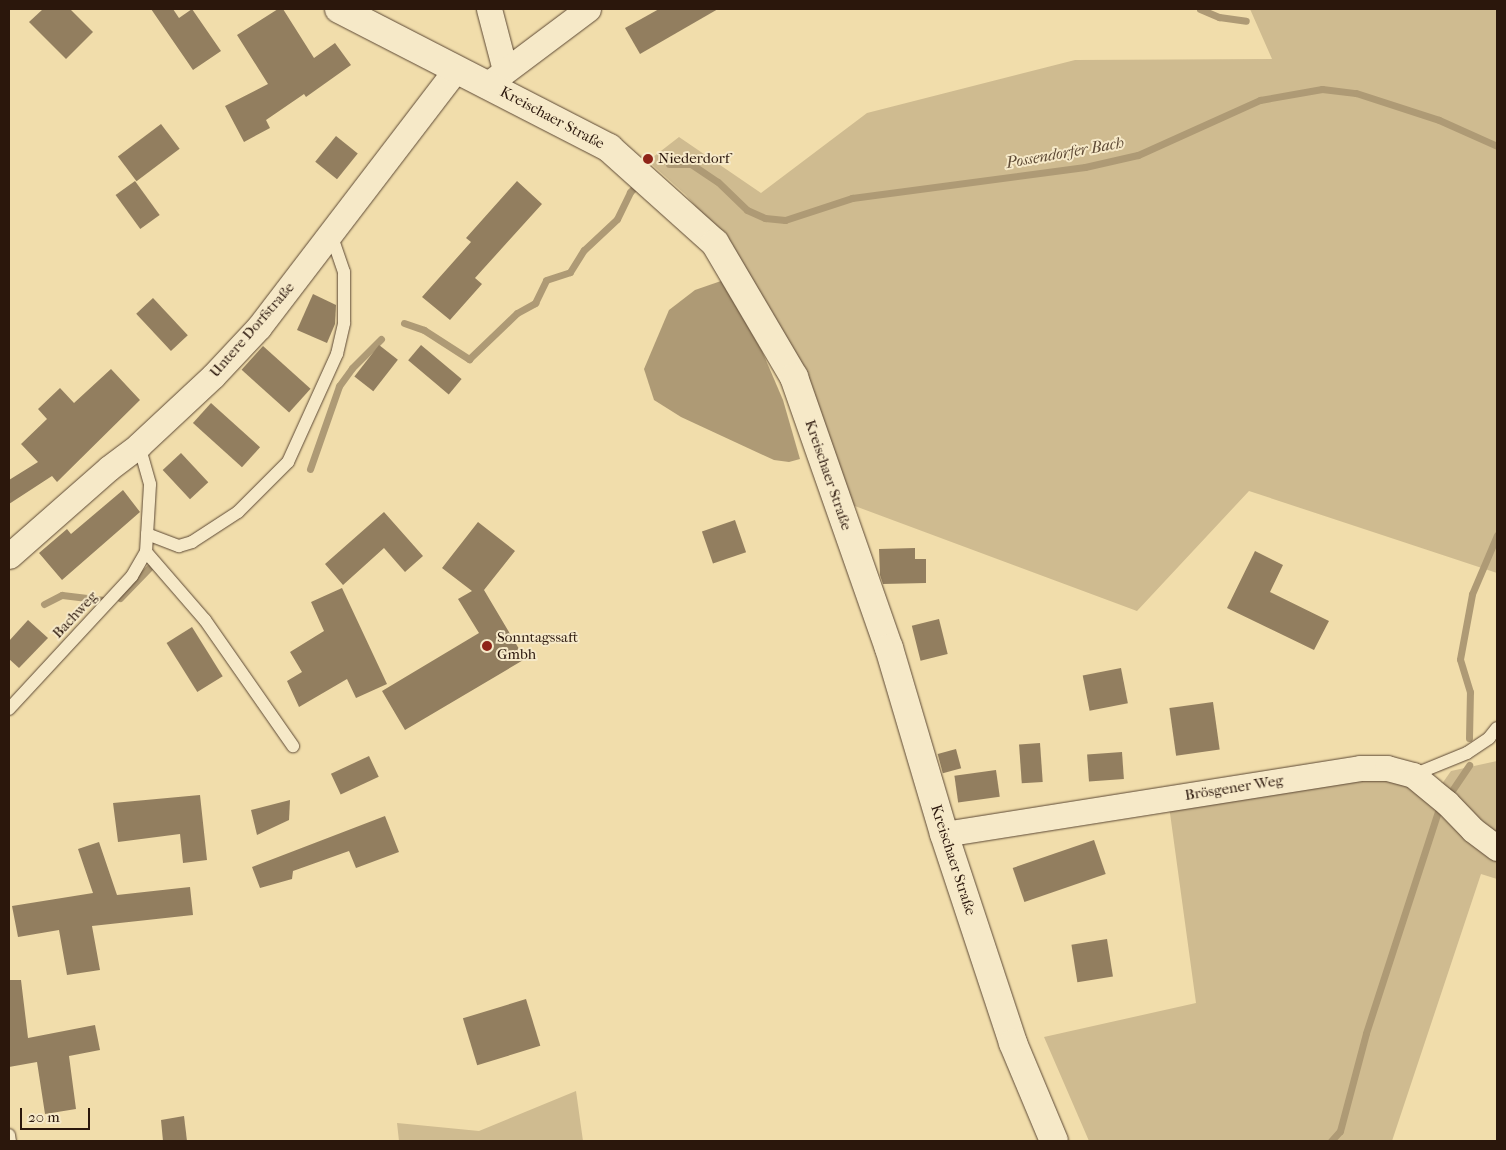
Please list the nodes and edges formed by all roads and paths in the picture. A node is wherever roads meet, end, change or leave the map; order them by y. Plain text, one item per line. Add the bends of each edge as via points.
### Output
1 (339, 9) edge
2 (489, 9) edge
3 (588, 9) edge
4 (456, 69) junction
5 (496, 77) junction
6 (331, 234) junction
7 (139, 445) junction
8 (148, 534) junction
9 (146, 552) junction
10 (9, 556) edge
11 (9, 709) edge
12 (1497, 728) edge
13 (293, 746) dead end
14 (1413, 775) junction
15 (944, 834) junction
16 (1497, 848) edge
17 (9, 1135) edge
18 (10, 1141) edge
19 (1054, 1141) edge

1 - 4 main road, Kreischaer Straße
2 - 5 street
3 - 5 street
4 - 5 main road, Kreischaer Straße
4 - 6 street, Untere Dorfstraße
5 - 15 main road, Kreischaer Straße via 609,148 715,243 794,377 888,648
6 - 7 street, Untere Dorfstraße via 259,327 213,376
6 - 8 lane via 344,272 344,323 337,354 288,462 238,512 192,542 179,546
7 - 8 lane, Bachweg via 150,484
7 - 10 street, Untere Dorfstraße
8 - 9 lane, Bachweg
9 - 11 lane, Bachweg via 132,576
9 - 13 lane via 204,620
12 - 14 lane via 1489,738 1467,753
14 - 15 street, Brösgener Weg via 1387,768 1360,768
14 - 16 street, Brösgener Weg
15 - 19 main road, Kreischaer Straße via 1012,1043
17 - 18 lane

